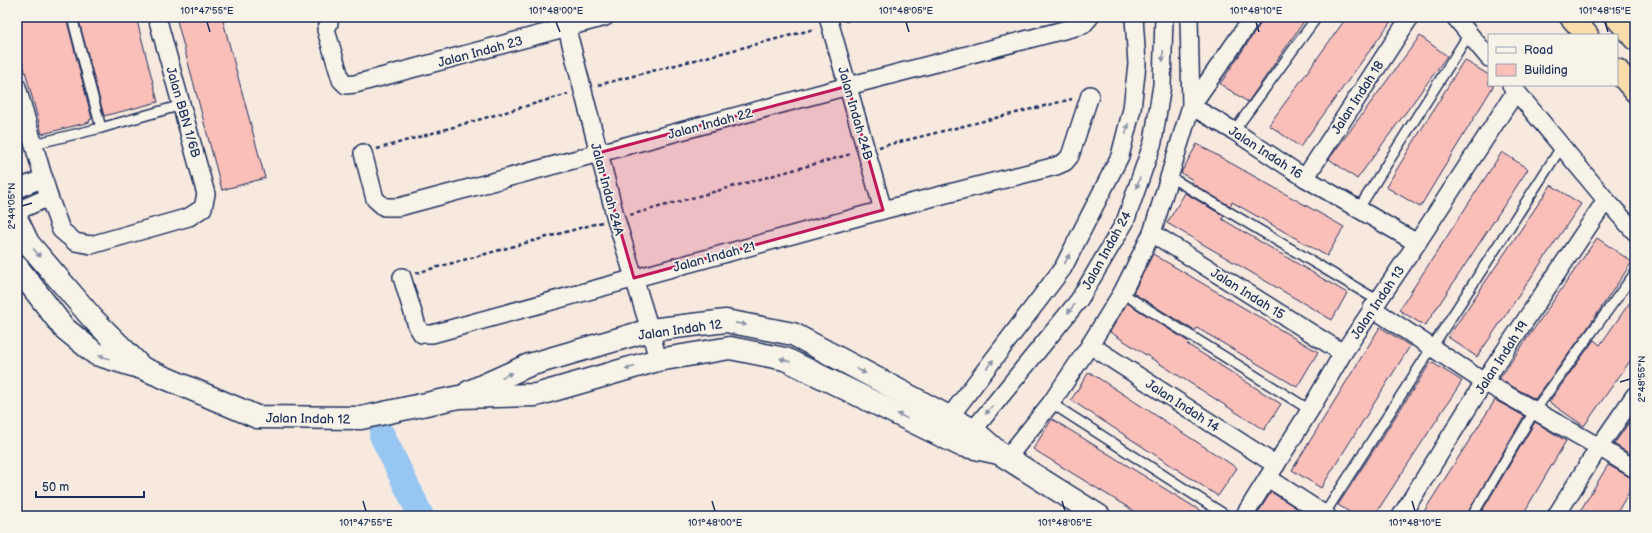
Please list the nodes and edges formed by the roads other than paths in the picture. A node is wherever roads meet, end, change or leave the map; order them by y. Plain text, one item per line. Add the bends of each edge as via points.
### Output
1 (72, 17) edge
2 (157, 17) edge
3 (605, 17) edge
4 (828, 17) edge
5 (1090, 17) edge
6 (1134, 17) edge
7 (1164, 17) edge
8 (1189, 17) edge
9 (1253, 17) edge
10 (1317, 17) edge
11 (1410, 17) edge
12 (1455, 17) edge
13 (1571, 17) edge
14 (1616, 17) edge
15 (565, 22) edge
16 (329, 23) dead end
17 (1469, 34) junction
18 (1586, 34) edge
19 (1635, 39) edge
20 (1488, 57) edge
21 (1618, 71) edge
22 (848, 86) junction
23 (17, 87) edge
24 (1514, 88) edge
25 (1635, 91) edge
26 (1090, 95) road end
27 (182, 105) junction
28 (1190, 106) junction
29 (101, 128) junction
30 (1234, 131) junction
31 (34, 144) junction
32 (1562, 146) junction
33 (363, 153) dead end
34 (598, 153) junction
35 (1170, 177) junction
36 (44, 178) junction
37 (1305, 178) junction
38 (17, 189) edge
39 (50, 197) junction
40 (1606, 200) junction
41 (1359, 208) junction
42 (883, 210) junction
43 (17, 211) edge
44 (17, 220) edge
45 (1635, 232) edge
46 (1152, 233) junction
47 (1417, 243) junction
48 (17, 267) edge
49 (1635, 273) edge
50 (402, 277) road end
51 (634, 278) junction
52 (17, 279) edge
53 (1122, 293) junction
54 (37, 296) junction
55 (1375, 304) junction
56 (650, 330) junction
57 (1090, 345) junction
58 (1431, 346) junction
59 (1343, 353) junction
60 (658, 360) junction
61 (142, 368) junction
62 (1484, 382) junction
63 (1635, 395) edge
64 (459, 397) junction
65 (1051, 403) junction
66 (1310, 410) junction
67 (1535, 410) junction
68 (943, 425) junction
69 (967, 438) junction
70 (1599, 447) junction
71 (1003, 456) junction
72 (1635, 469) edge
73 (1272, 471) junction
74 (1324, 515) edge
75 (1099, 516) edge
76 (1227, 516) edge
77 (1244, 516) edge
78 (1401, 516) edge
79 (1472, 516) edge
80 (1556, 516) edge

1 - 29 lane
2 - 27 street, Jalan BBN 1/6B
3 - 15 street, Jalan Indah 23
4 - 22 street, Jalan Indah 24B
5 - 22 street, Jalan Indah 22 via 1083,25
68 -> 6 street via 1063,268 1120,156 1132,109 1137,64
7 -> 69 street, Jalan Indah 24 via 1162,85 1153,142 1124,222 1079,300
8 - 28 street
9 - 28 street
10 - 30 lane
11 - 37 street, Jalan Indah 18
12 - 17 street
13 - 18 highway
14 - 19 highway
15 - 16 street, Jalan Indah 23 via 346,85 341,80 326,30
15 - 34 street, Jalan Indah 24A
17 - 20 street
17 - 41 lane
21 - 25 highway
22 - 34 street, Jalan Indah 22
22 - 42 street, Jalan Indah 24B
23 - 31 street
24 - 32 street
24 - 47 street, Jalan Indah 13
26 - 42 street, Jalan Indah 21 via 1070,156 1065,162
27 - 29 lane
27 - 39 street, Jalan BBN 1/6B via 206,194 203,208 189,217 91,245 75,242 61,230
28 - 30 street, Jalan Indah 16
28 - 35 street
29 - 31 lane
30 - 37 street, Jalan Indah 16
31 - 36 street
32 - 40 street
32 - 58 lane
33 - 34 street, Jalan Indah 22 via 375,199 384,207 399,207
34 - 51 street, Jalan Indah 24A
35 - 46 street
35 - 55 lane
36 - 38 street
36 - 39 street
37 - 41 street, Jalan Indah 16
39 - 43 street
40 - 45 street
40 - 62 street, Jalan Indah 19
41 - 47 street, Jalan Indah 16
42 - 51 street, Jalan Indah 21
44 -> 61 street, Jalan Indah 12 via 28,243 93,319
46 - 53 street
46 - 59 street, Jalan Indah 15
47 - 55 street, Jalan Indah 13
48 - 54 street, Jalan Indah 12
49 - 67 lane
50 - 51 street, Jalan Indah 21 via 417,326 422,334 432,334
51 - 56 street, Jalan Indah 24A
52 - 54 street
53 - 57 street
53 - 66 lane
61 -> 54 street, Jalan Indah 12 via 96,354 64,328
55 - 58 street
55 - 59 street, Jalan Indah 13
56 - 60 street, Jalan Indah 24A
64 -> 56 street, Jalan Indah 12 via 529,366
56 -> 68 street, Jalan Indah 12 via 726,321 792,334
57 - 65 street
57 - 73 street, Jalan Indah 14
58 - 62 street
58 - 74 lane
59 - 66 street, Jalan Indah 13
60 -> 64 street, Jalan Indah 12 via 536,395
68 -> 60 street, Jalan Indah 12 via 785,359 730,348
61 - 64 street, Jalan Indah 12 via 257,417 361,418
62 - 67 street
62 - 78 street, Jalan Indah 19
63 - 70 street
65 - 71 street
65 - 76 lane
66 - 73 street, Jalan Indah 13
67 - 70 street
67 - 79 lane
68 - 69 street, Jalan Indah 12
69 - 71 street, Jalan Indah 12
70 - 72 street
70 - 80 street
71 - 75 street, Jalan Indah 12
73 - 74 street, Jalan Indah 14
73 - 77 street, Jalan Indah 13

